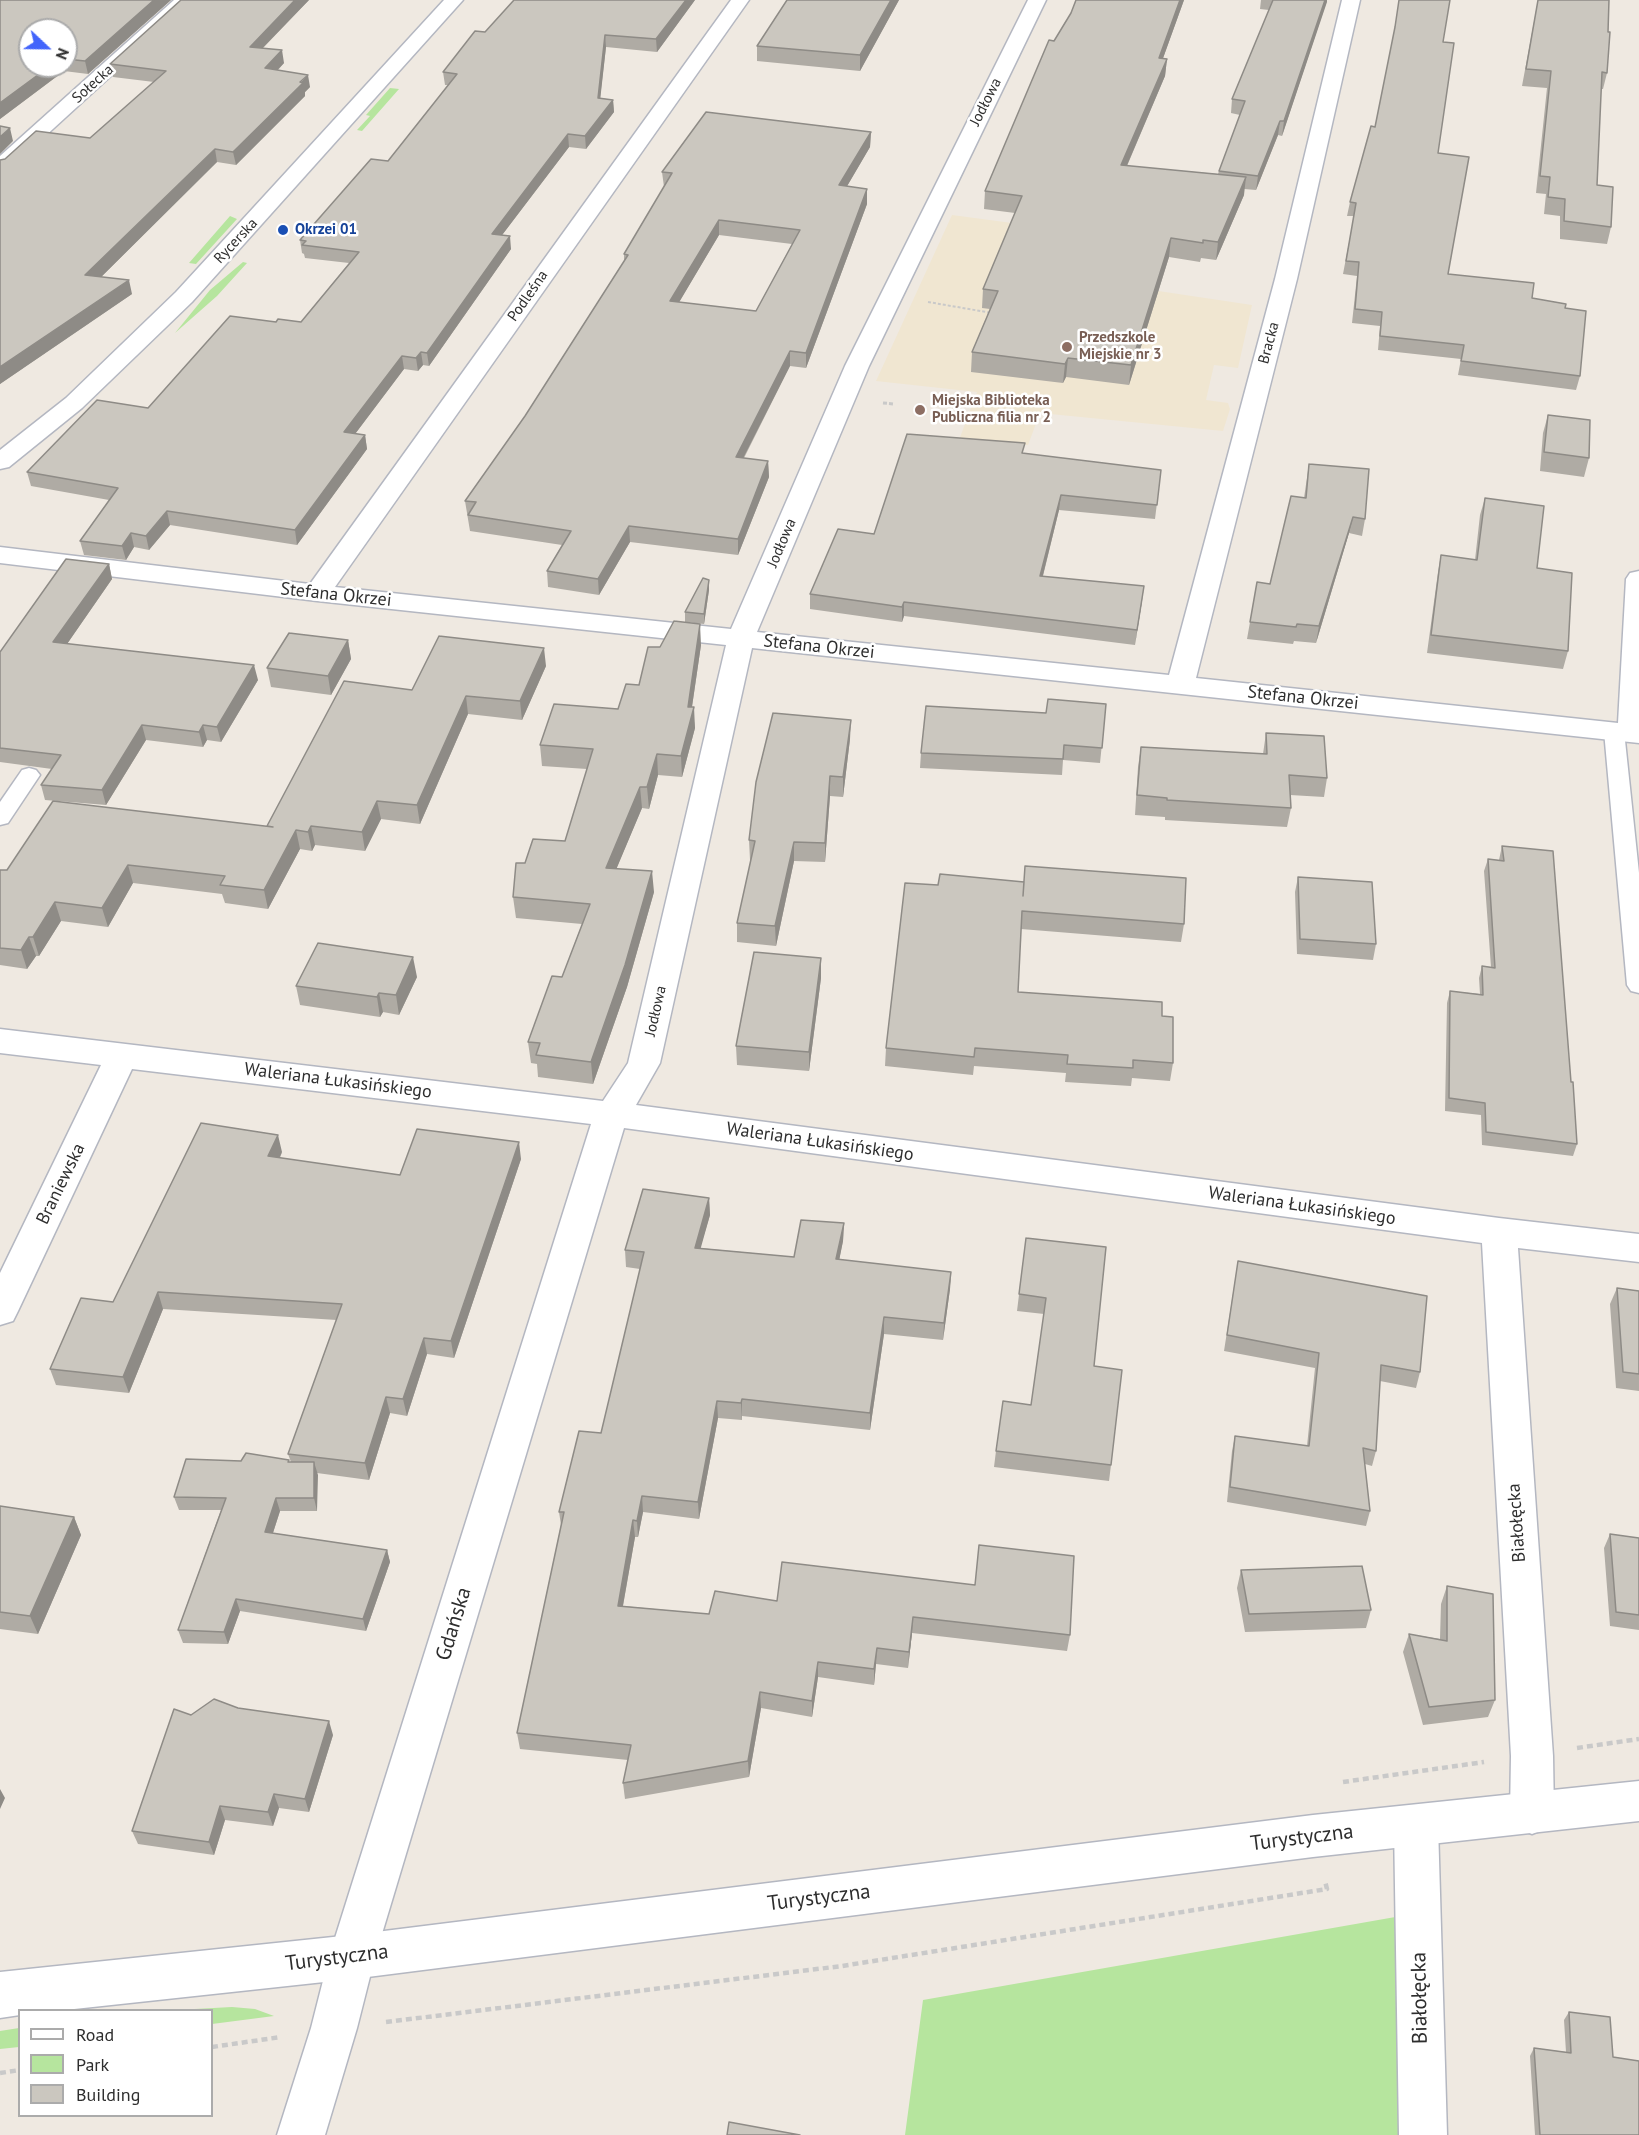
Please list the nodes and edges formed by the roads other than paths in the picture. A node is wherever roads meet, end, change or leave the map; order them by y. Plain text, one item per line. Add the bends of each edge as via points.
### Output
1 (185, 0) edge
2 (454, 0) edge
3 (740, 0) edge
4 (1037, 0) edge
5 (1352, 0) edge
6 (0, 167) edge
7 (0, 462) edge
8 (0, 555) edge
9 (1639, 579) edge
10 (317, 593) junction
11 (741, 638) junction
12 (1180, 685) junction
13 (1628, 733) edge
14 (29, 775) dead end
15 (0, 818) edge
16 (1639, 985) edge
17 (0, 1041) edge
18 (121, 1057) junction
19 (611, 1114) junction
20 (1499, 1232) junction
21 (1639, 1248) edge
22 (0, 1311) edge
23 (1639, 1801) edge
24 (1532, 1814) junction
25 (1416, 1824) junction
26 (352, 1957) junction
27 (0, 1995) edge
28 (302, 2135) edge
29 (1423, 2135) edge

1 - 6 street, Sołecka
2 - 7 street, Rycerska via 184,297 75,403
3 - 10 street, Podleśna
4 - 11 street, Jodłowa via 857,366
5 - 12 street, Bracka via 1286,279
8 - 10 street, Stefana Okrzei
9 - 13 street
10 - 11 street, Stefana Okrzei
11 - 12 street, Stefana Okrzei
11 - 19 street, Jodłowa via 644,1063
12 - 13 street, Stefana Okrzei
13 - 16 lane
14 - 15 lane
17 - 18 street, Waleriana Łukasińskiego
18 - 19 street, Waleriana Łukasińskiego
18 - 22 street, Braniewska
19 - 20 street, Waleriana Łukasińskiego
19 - 26 street, Gdańska
20 - 21 street, Waleriana Łukasińskiego
20 - 24 street, Białołęcka via 1532,1756
23 - 24 street, Turystyczna
24 - 25 street, Turystyczna
25 - 26 street, Turystyczna
25 - 29 street, Białołęcka
26 - 27 street, Turystyczna
26 - 28 street, Gdańska

